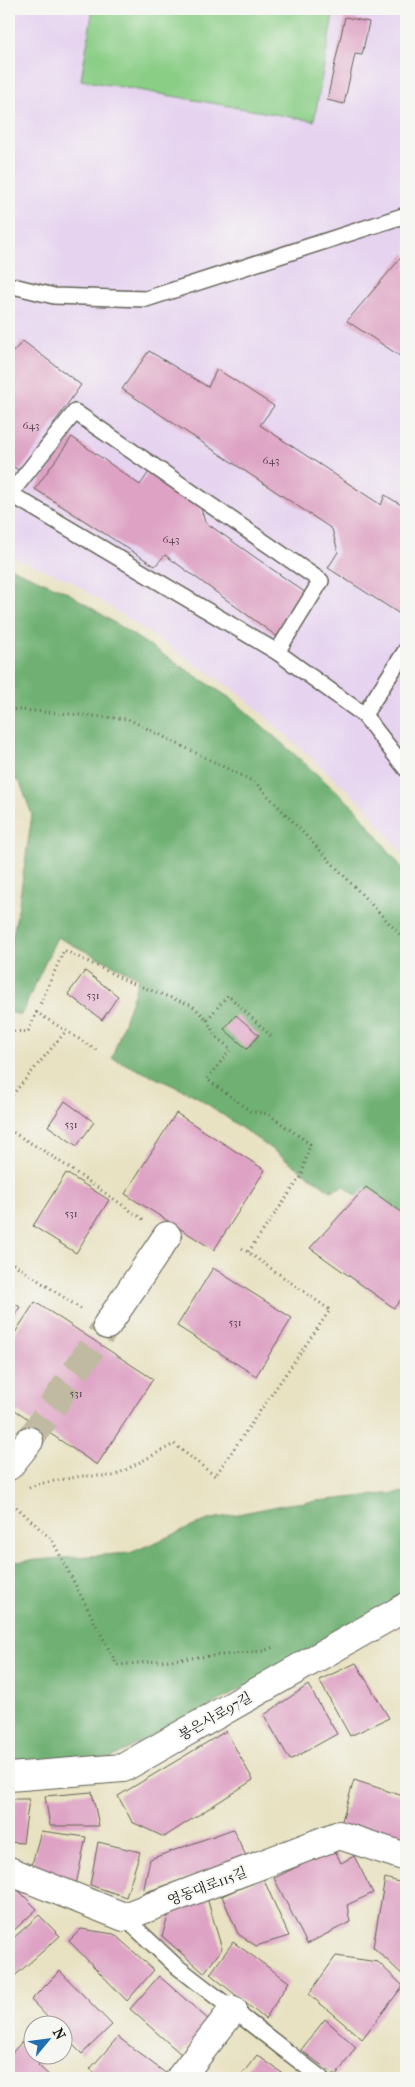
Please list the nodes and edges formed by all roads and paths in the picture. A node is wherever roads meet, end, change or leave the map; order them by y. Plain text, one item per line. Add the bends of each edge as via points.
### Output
1 (406, 215) edge
2 (9, 285) edge
3 (9, 494) edge
4 (406, 650) edge
5 (277, 652) junction
6 (9, 709) edge
7 (364, 715) junction
8 (406, 769) edge
9 (406, 941) edge
10 (36, 1012) junction
11 (207, 1020) junction
12 (9, 1031) edge
13 (66, 1031) junction
14 (274, 1038) dead end
15 (98, 1051) dead end
16 (9, 1099) edge
17 (9, 1130) edge
18 (167, 1236) joint
19 (239, 1246) dead end
20 (248, 1252) junction
21 (9, 1261) edge
22 (106, 1325) joint
23 (28, 1441) tunnel mouth
24 (9, 1466) edge
25 (23, 1491) dead end
26 (16, 1495) dead end
27 (9, 1499) edge
28 (406, 1607) edge
29 (281, 1645) dead end
30 (9, 1776) edge
31 (406, 1857) edge
32 (9, 1871) edge
33 (124, 1918) junction
34 (233, 2010) junction
35 (180, 2078) edge
36 (321, 2078) edge

1 - 2 lane via 146,298 54,296
3 - 5 lane
3 - 5 lane via 75,412 321,581
4 - 7 lane
5 - 7 lane
6 - 9 path via 128,720 256,783
7 - 8 lane
10 - 11 path via 64,950 129,982 193,1006
10 - 12 path via 28,1032
10 - 13 path
11 - 14 path via 228,995
11 - 20 path via 216,1037 231,1049 207,1079 250,1111 268,1114 310,1144 301,1177
13 - 15 path
13 - 16 path
17 - 18 path
18 - 22 street
19 - 20 path
20 - 25 path via 330,1310 215,1476 174,1444 114,1476 82,1476 38,1484
21 - 22 path
23 - 24 street
26 - 27 path
27 - 29 path via 52,1540 117,1665 263,1651
28 - 30 street, 봉은사로97길 via 123,1768
31 - 33 street, 영동대로115길 via 339,1835
32 - 33 street
33 - 34 lane via 175,1965
34 - 35 street
34 - 36 lane

